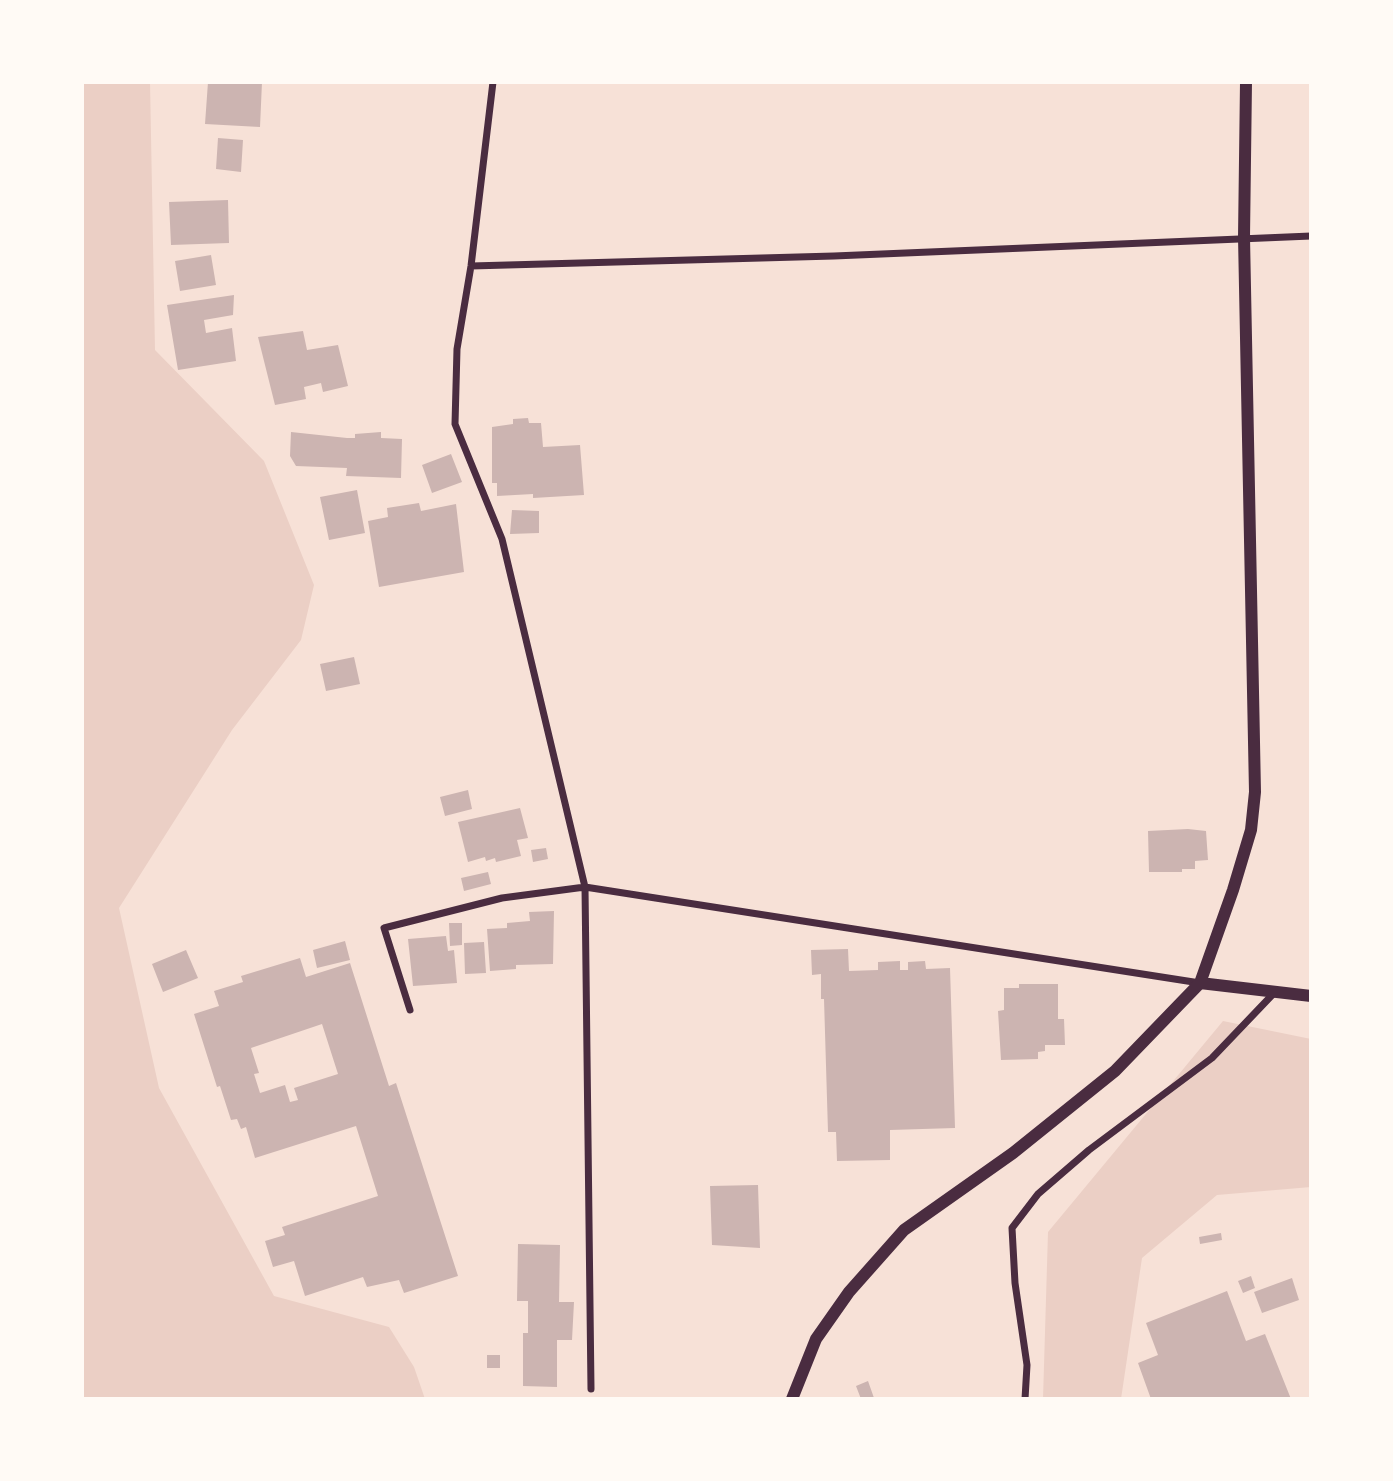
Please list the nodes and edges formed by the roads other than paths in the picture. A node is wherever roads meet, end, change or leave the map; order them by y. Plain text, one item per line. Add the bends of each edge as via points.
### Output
1 (493, 82) edge
2 (1246, 82) edge
3 (1311, 236) edge
4 (1244, 237) junction
5 (471, 266) junction
6 (585, 887) junction
7 (1200, 983) junction
8 (1275, 991) junction
9 (1311, 996) edge
10 (410, 1010) dead end
11 (592, 1389) dead end
12 (792, 1399) edge
13 (1025, 1399) edge

1 - 5 street
2 - 4 street
3 - 4 street
4 - 5 street
4 - 7 street via 1255,792 1244,854
5 - 6 street via 457,349 455,425 502,539
6 - 7 street
6 - 10 street via 502,898 384,928
6 - 11 street
7 - 8 street
7 - 12 street via 1115,1071 1013,1153 904,1230 849,1292 816,1339
8 - 9 street
8 - 13 street via 1212,1058 1038,1194 1012,1228 1027,1365

